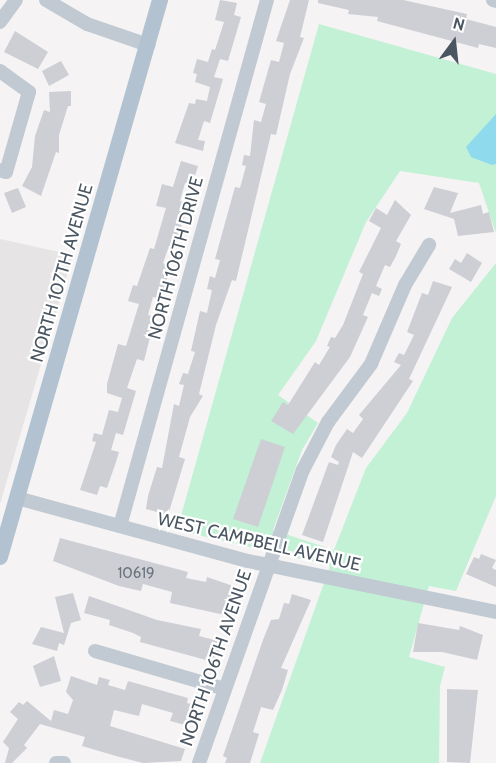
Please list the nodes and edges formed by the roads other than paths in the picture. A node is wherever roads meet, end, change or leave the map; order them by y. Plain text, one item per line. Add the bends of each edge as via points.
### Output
1 (16, 0) edge
2 (45, 0) edge
3 (160, 0) edge
4 (267, 0) edge
5 (0, 22) edge
6 (148, 45) junction
7 (0, 71) edge
8 (3, 171) edge
9 (429, 245) dead end
10 (17, 498) junction
11 (120, 526) junction
12 (0, 557) edge
13 (268, 566) junction
14 (496, 612) edge
15 (95, 651) dead end
16 (225, 689) junction
17 (199, 763) edge

1 - 5 street
2 - 6 street via 87,24
3 - 6 main road, NORTH 107TH AVENUE
4 - 11 street, NORTH 106TH DRIVE
6 - 10 main road, NORTH 107TH AVENUE
7 - 8 street via 29,92
9 - 13 street, NORTH 106TH AVENUE via 405,285 371,364 315,445
10 - 11 street, WEST CAMPBELL AVENUE
10 - 12 main road, NORTH 107TH AVENUE
11 - 13 street, WEST CAMPBELL AVENUE
13 - 14 street, WEST CAMPBELL AVENUE
13 - 16 street, NORTH 106TH AVENUE
15 - 16 street
16 - 17 street, NORTH 106TH AVENUE

